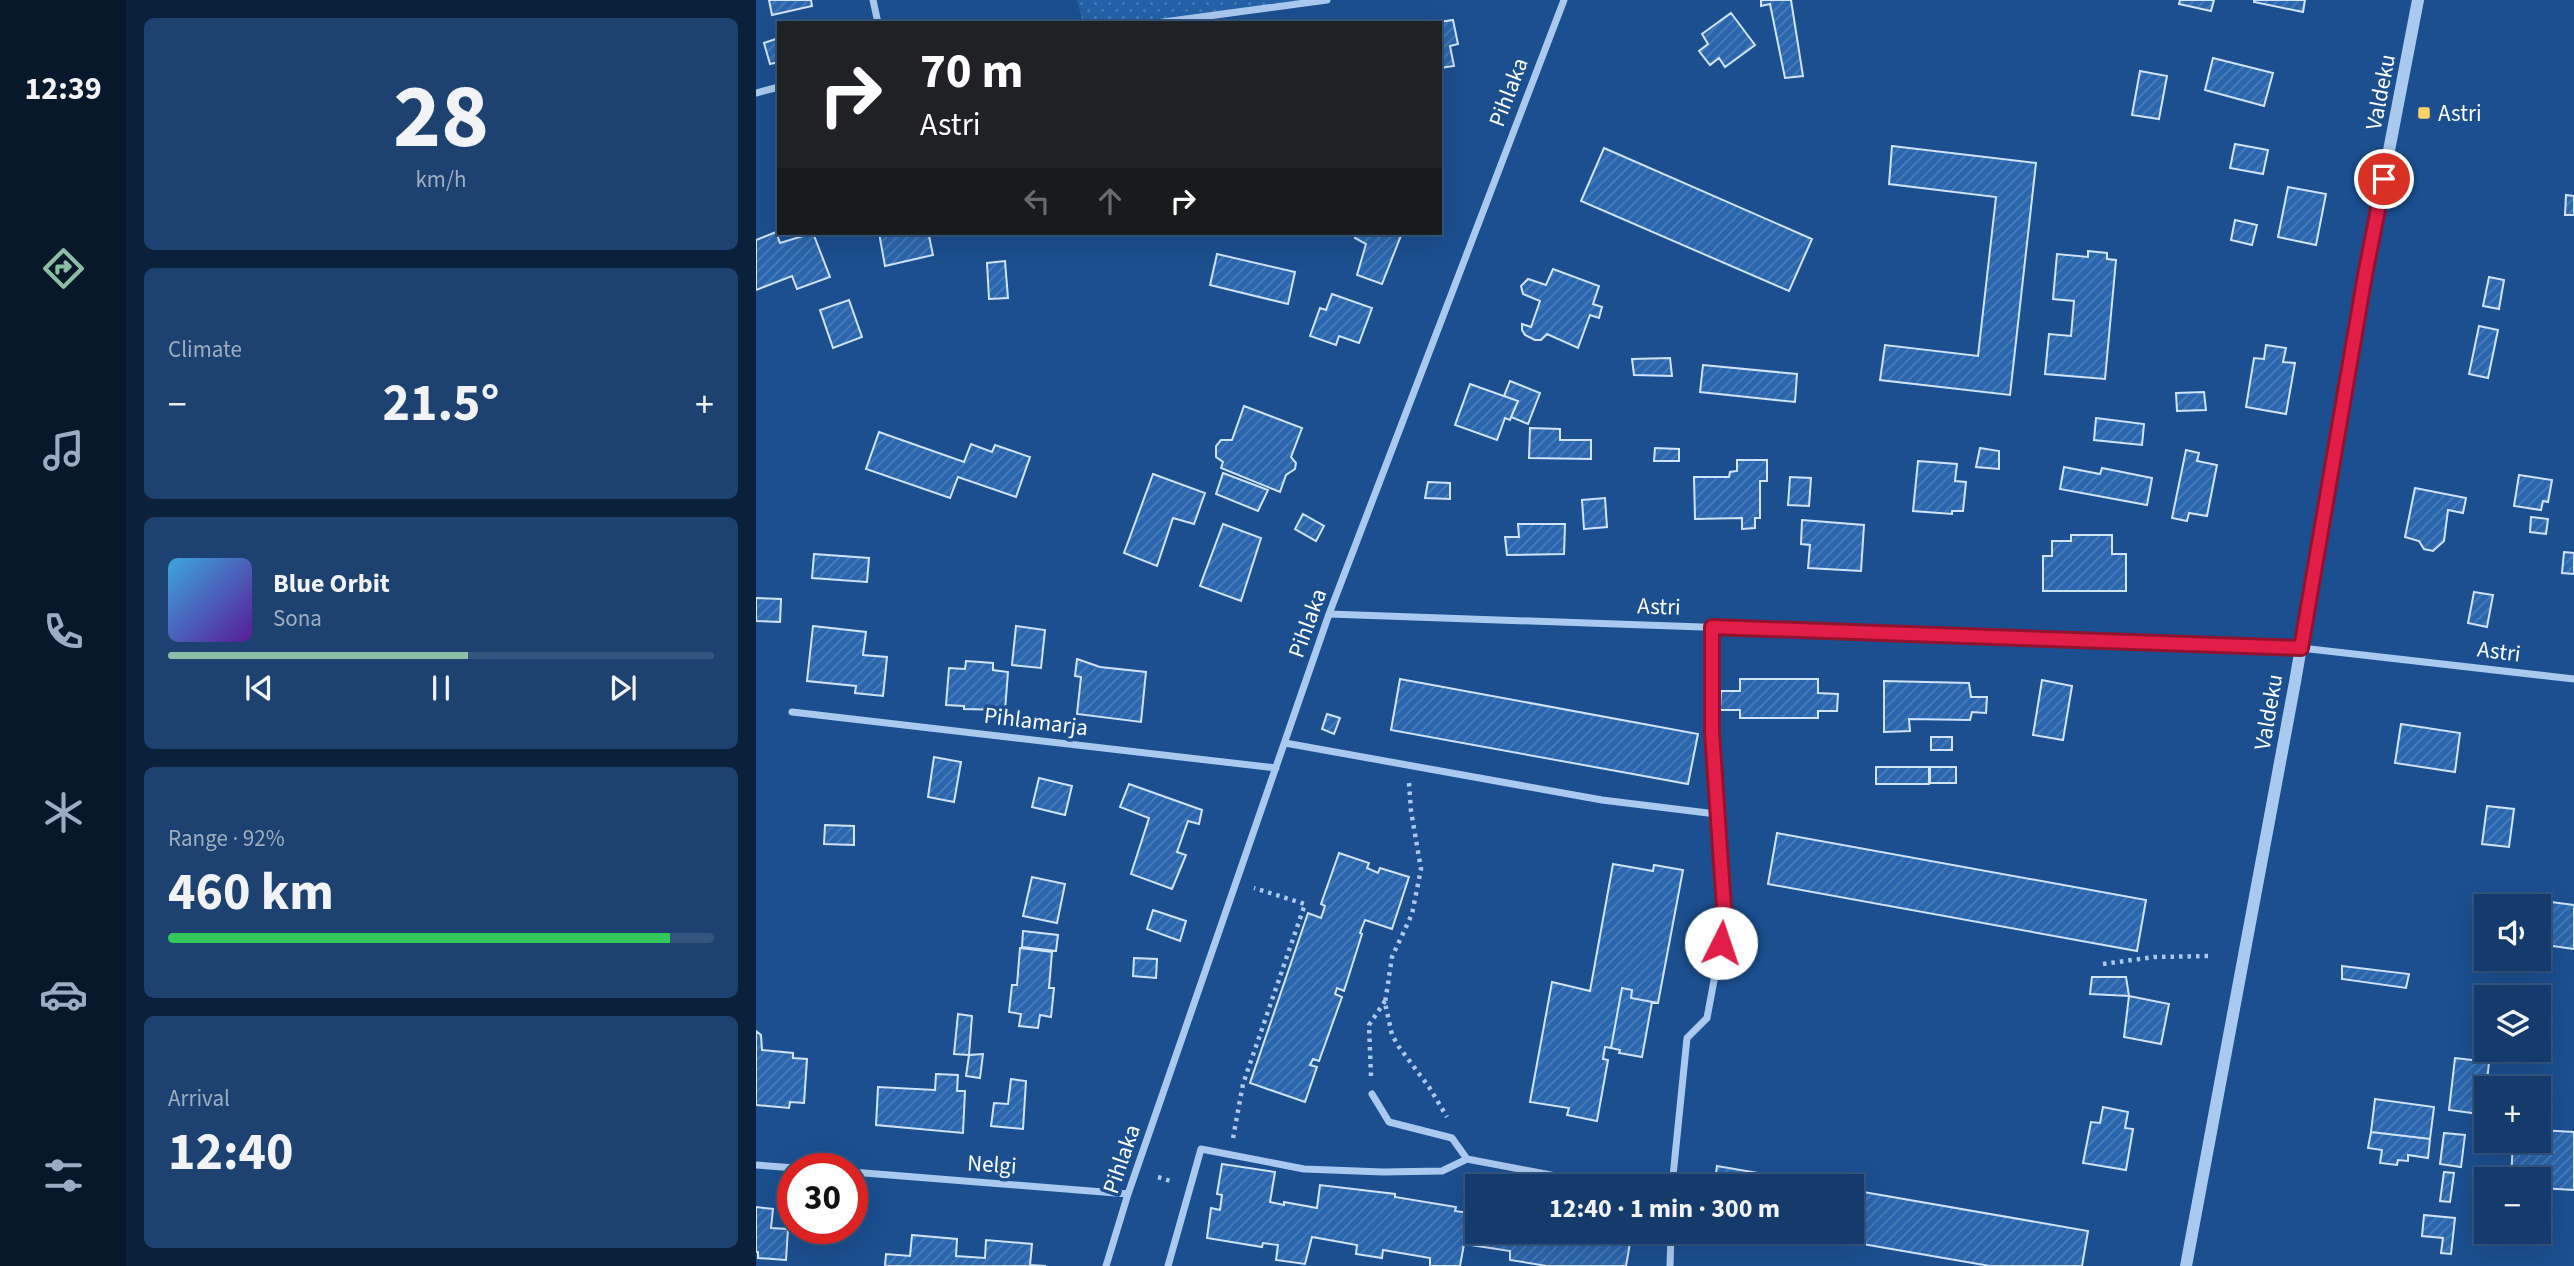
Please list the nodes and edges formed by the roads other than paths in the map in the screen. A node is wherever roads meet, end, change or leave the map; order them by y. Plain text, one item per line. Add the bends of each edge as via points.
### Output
1 (873, 0) edge
2 (1327, 0) edge
3 (1564, 0) edge
4 (2418, 0) edge
5 (878, 21) edge
6 (1171, 21) edge
7 (777, 88) edge
8 (756, 93) edge
9 (1329, 614) junction
10 (1712, 627) junction
11 (2301, 648) junction
12 (2574, 679) edge
13 (792, 712) dead end
14 (1285, 743) junction
15 (1276, 768) junction
16 (1717, 814) junction
17 (1372, 1094) road end
18 (1467, 1159) junction
19 (756, 1165) edge
20 (777, 1167) edge
21 (868, 1173) edge
22 (1545, 1174) edge
23 (1673, 1174) edge
24 (1128, 1194) junction
25 (1671, 1244) edge
26 (1106, 1266) edge
27 (1168, 1266) edge
28 (1670, 1266) edge
29 (2186, 1266) edge

1 - 5 street
2 - 6 street
3 - 9 street, Pihlaka
4 - 11 street, Valdeku
7 - 8 street
9 - 10 street, Astri
9 - 14 street, Pihlaka
10 - 11 street, Astri
10 - 16 street
11 - 12 street, Astri
11 - 29 street, Valdeku
13 - 15 street, Pihlamarja
14 - 15 street, Pihlaka
14 - 16 street via 1602,800
15 - 24 street, Pihlaka
16 - 23 street via 1725,922 1707,1018 1687,1038
17 - 18 street via 1389,1122 1452,1138
18 - 22 street
18 - 27 street via 1442,1171 1383,1172 1304,1169 1201,1149
19 - 20 street
21 - 24 street, Nelgi
24 - 26 street, Pihlaka
25 - 28 street

